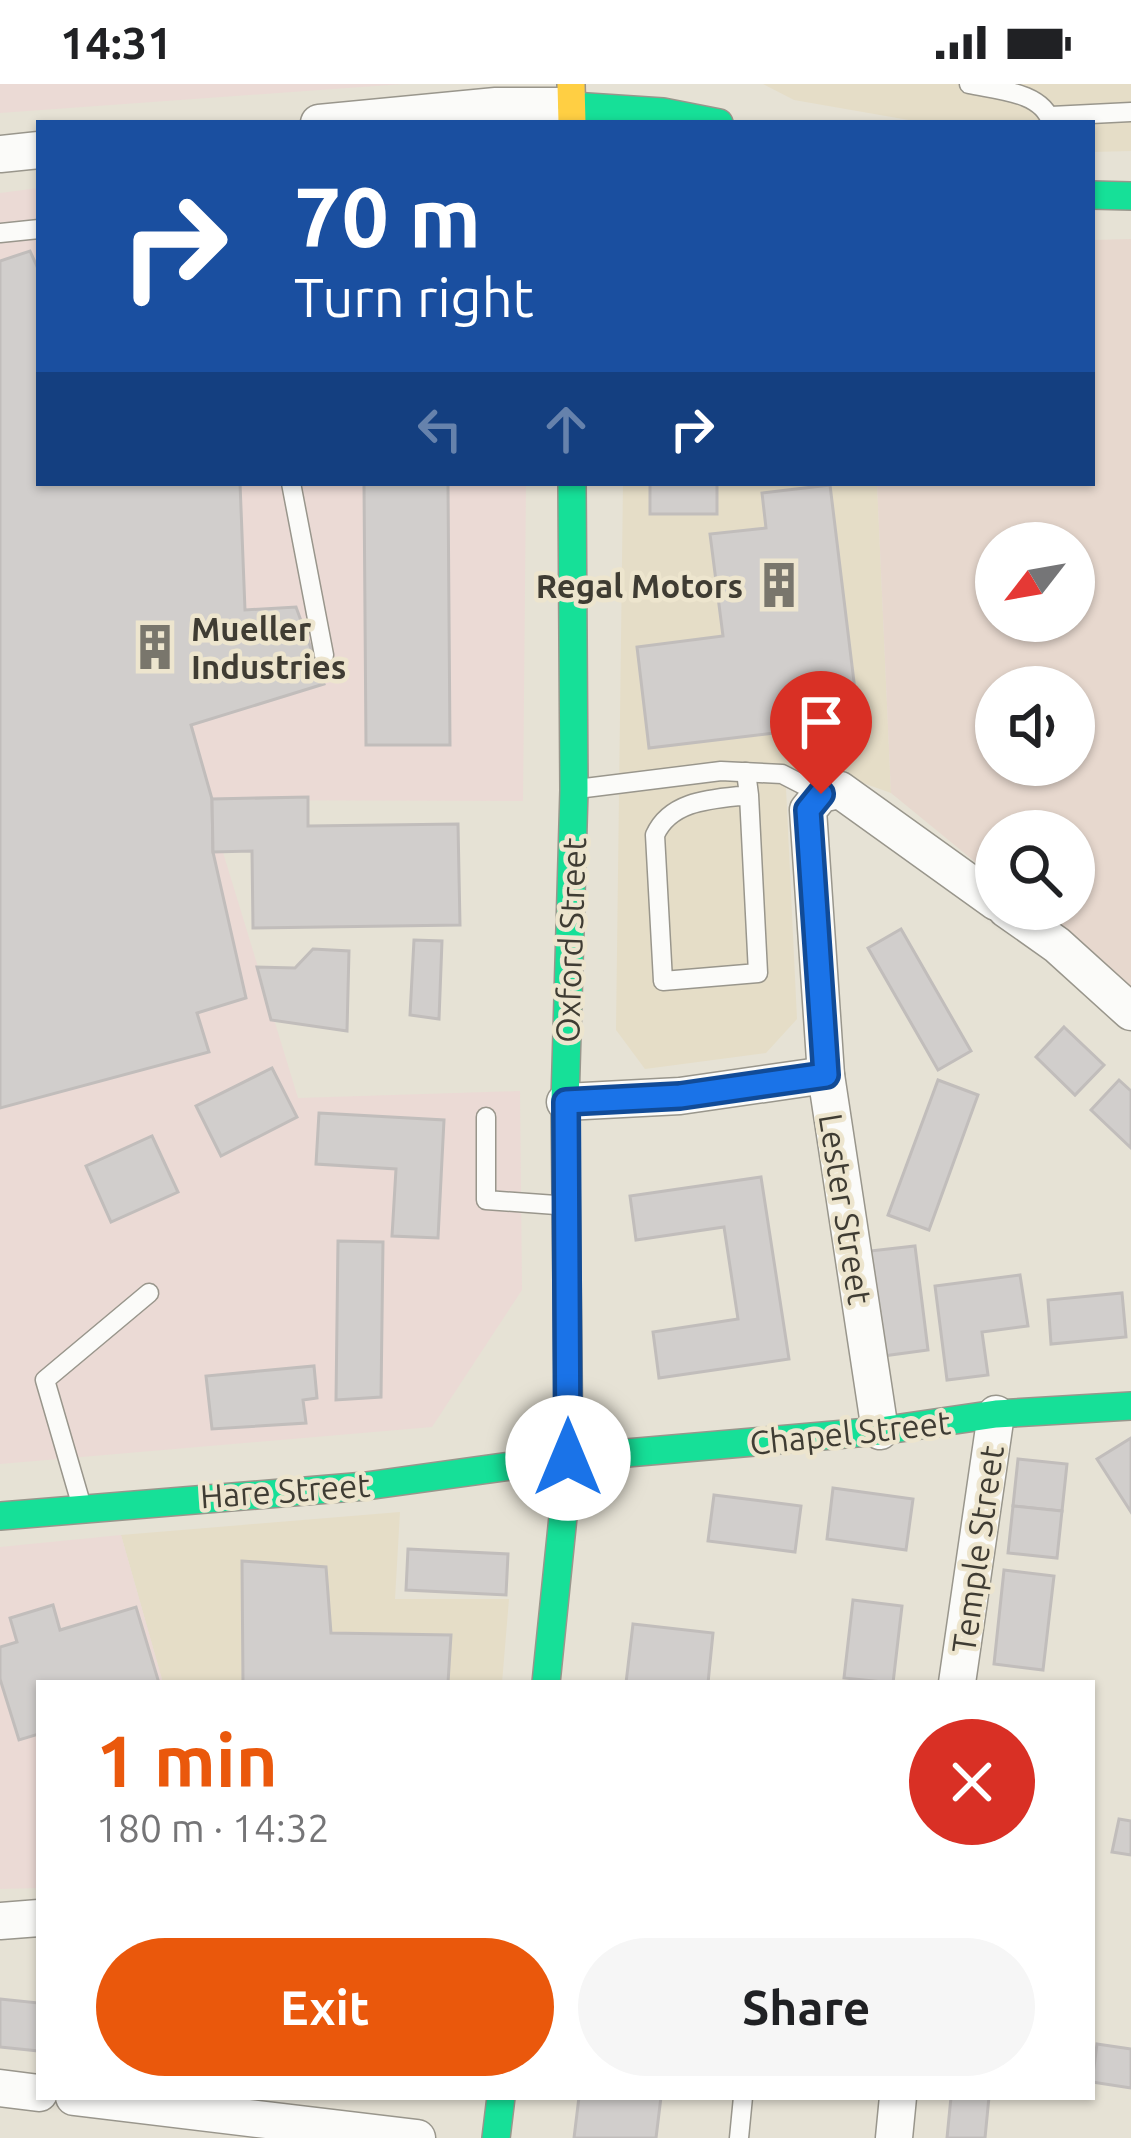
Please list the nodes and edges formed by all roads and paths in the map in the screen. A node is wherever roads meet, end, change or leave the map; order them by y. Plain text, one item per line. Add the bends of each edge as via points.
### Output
1 (970, 84) edge
2 (572, 104) edge
3 (1131, 112) edge
4 (350, 120) edge
5 (704, 120) edge
6 (1051, 120) edge
7 (36, 150) edge
8 (0, 154) edge
9 (1095, 196) edge
10 (1131, 196) edge
11 (36, 229) edge
12 (0, 233) edge
13 (291, 486) edge
14 (572, 486) edge
15 (324, 655) dead end
16 (746, 772) junction
17 (574, 790) junction
18 (831, 792) junction
19 (748, 795) junction
20 (975, 888) edge
21 (1036, 930) edge
22 (1131, 1012) edge
23 (826, 1075) junction
24 (566, 1102) junction
25 (486, 1117) dead end
26 (567, 1206) junction
27 (149, 1293) dead end
28 (1131, 1406) edge
29 (997, 1414) junction
30 (880, 1431) junction
31 (568, 1458) junction
32 (82, 1507) junction
33 (0, 1516) edge
34 (546, 1680) edge
35 (956, 1680) edge
36 (36, 1918) edge
37 (0, 1921) edge
38 (0, 2088) edge
39 (36, 2093) edge
40 (99, 2100) edge
41 (501, 2100) edge
42 (743, 2100) edge
43 (898, 2100) edge
44 (417, 2138) edge
45 (496, 2138) edge
46 (739, 2138) edge
47 (894, 2138) edge

1 - 6 lane via 1041,103
2 - 4 street
2 - 5 main road
3 - 6 lane
7 - 8 street
9 - 10 main road
11 - 12 lane
13 - 15 lane
14 - 17 main road, Oxford Street
16 - 17 lane
16 - 18 lane via 782,774
16 - 19 lane
17 - 24 main road, Oxford Street
18 - 20 street
18 - 23 street, Lester Street via 808,810
19 - 19 lane via 758,973 664,981 655,835 686,806
21 - 22 street
23 - 24 street
23 - 30 street, Lester Street
24 - 26 main road, Oxford Street
25 - 26 lane via 486,1200
26 - 31 main road, Oxford Street
27 - 32 lane via 45,1379
28 - 29 main road, Chapel Street
29 - 30 main road, Chapel Street
29 - 35 street, Temple Street
30 - 31 main road, Chapel Street
31 - 32 main road, Hare Street via 366,1486
31 - 34 main road, Oxford Street
32 - 33 main road, Hare Street
36 - 37 street
38 - 39 street
40 - 44 street
41 - 45 main road
42 - 46 lane
43 - 47 street

